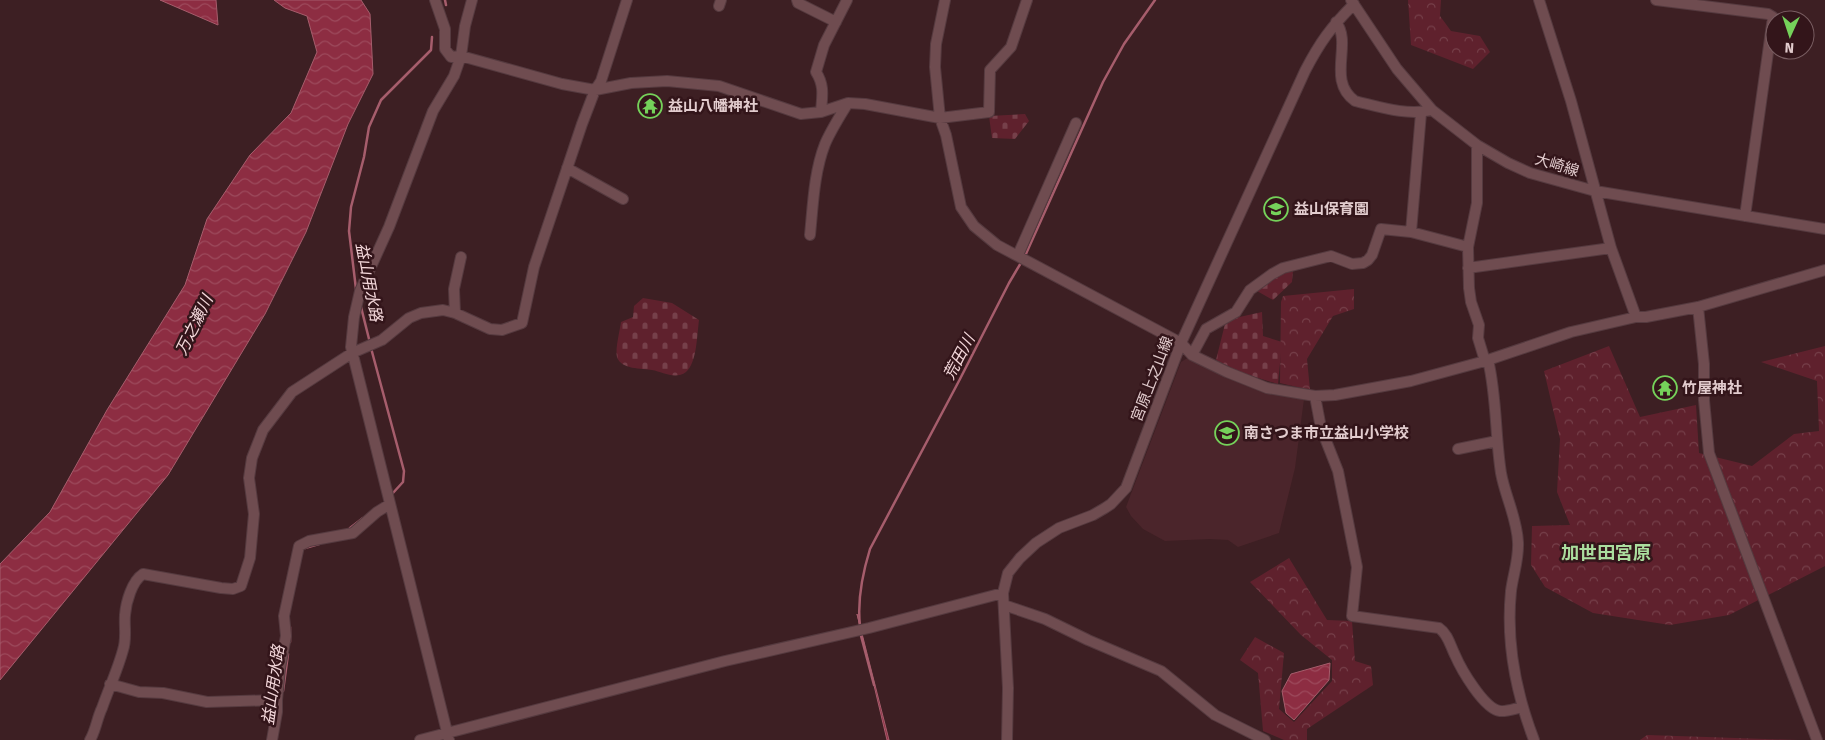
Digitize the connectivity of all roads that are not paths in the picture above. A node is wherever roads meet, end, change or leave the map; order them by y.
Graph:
1 (435, 0) edge
2 (472, 0) edge
3 (627, 0) edge
4 (797, 0) edge
5 (847, 0) edge
6 (945, 0) edge
7 (1027, 0) edge
8 (1539, 0) edge
9 (1656, 0) edge
10 (1352, 2) edge
11 (836, 22) junction
12 (1336, 22) junction
13 (461, 56) junction
14 (594, 90) junction
15 (848, 103) junction
16 (1432, 110) junction
17 (821, 112) junction
18 (1421, 113) junction
19 (940, 118) junction
20 (1076, 123) dead end
21 (1477, 145) junction
22 (567, 168) junction
23 (1596, 191) junction
24 (623, 199) dead end
25 (1745, 216) junction
26 (1825, 229) edge
27 (1411, 232) junction
28 (810, 235) dead end
29 (1468, 247) junction
30 (1611, 248) junction
31 (461, 256) dead end
32 (1023, 258) junction
33 (1468, 268) junction
34 (1825, 270) edge
35 (1698, 307) junction
36 (455, 313) junction
37 (1636, 317) junction
38 (1181, 343) junction
39 (352, 353) junction
40 (1192, 355) junction
41 (1486, 360) junction
42 (1315, 396) junction
43 (1497, 441) junction
44 (1458, 449) dead end
45 (390, 504) junction
46 (1004, 593) junction
47 (1004, 605) junction
48 (110, 684) junction
49 (276, 700) junction
50 (1523, 707) junction
51 (448, 736) edge
52 (90, 740) edge
53 (272, 740) edge
54 (420, 740) edge
55 (1007, 740) edge
56 (1265, 740) edge
57 (1534, 740) edge
58 (1816, 740) edge

1 - 13 street
2 - 13 street
3 - 14 street
4 - 11 street
5 - 11 street
6 - 19 street
7 - 19 street
8 - 23 street
9 - 25 street
10 - 12 street, 宮原上之山線
10 - 16 street, 大崎線
11 - 17 street
12 - 18 street
12 - 38 street, 宮原上之山線
13 - 14 street
13 - 39 street
14 - 17 street
14 - 22 street
15 - 17 street
15 - 19 street
15 - 28 street
16 - 18 street
16 - 21 street, 大崎線
18 - 27 street
19 - 32 street
20 - 32 street
21 - 23 street, 大崎線
21 - 29 street
22 - 24 street
22 - 36 street
23 - 25 street, 大崎線
23 - 30 street
25 - 26 street, 大崎線
27 - 29 street
27 - 40 street
29 - 33 street
30 - 33 street
30 - 37 street
31 - 36 street
32 - 38 street
33 - 41 street
34 - 35 street
35 - 37 street
35 - 58 street
36 - 39 street
37 - 41 street
38 - 40 street
38 - 46 street, 宮原上之山線
39 - 45 street
39 - 48 street
40 - 42 street
41 - 42 street
41 - 43 street
42 - 50 street
43 - 44 street
43 - 50 street
45 - 49 street
45 - 51 street
46 - 47 street, 宮原上之山線
46 - 51 street
47 - 55 street, 宮原上之山線
47 - 56 street
48 - 49 street
48 - 52 street
49 - 53 street
50 - 57 street
51 - 54 street

